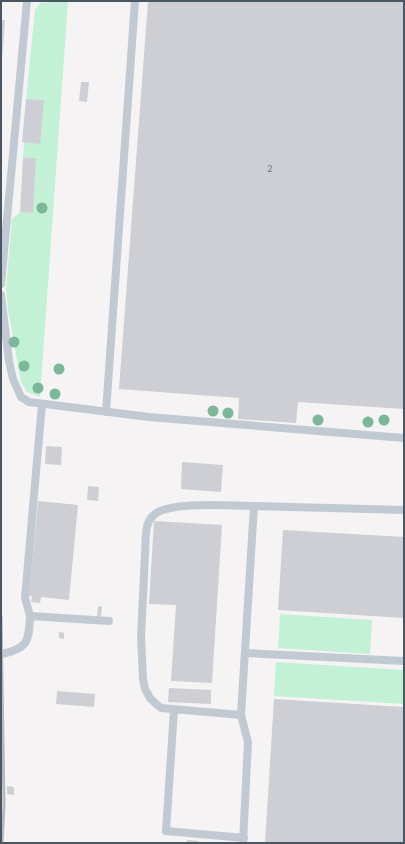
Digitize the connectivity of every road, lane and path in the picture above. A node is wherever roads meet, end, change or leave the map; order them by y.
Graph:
1 (27, 1) edge
2 (135, 1) edge
3 (1, 284) edge
4 (1, 295) edge
5 (42, 404) junction
6 (106, 412) junction
7 (404, 438) edge
8 (254, 506) junction
9 (404, 510) edge
10 (30, 616) junction
11 (109, 621) dead end
12 (245, 653) junction
13 (1, 654) edge
14 (404, 661) edge
15 (174, 710) junction
16 (242, 715) junction
17 (244, 840) edge

1 - 3 lane
2 - 6 lane
4 - 5 lane
5 - 6 lane
5 - 10 lane
6 - 7 lane
8 - 9 lane
8 - 12 lane
8 - 15 lane
10 - 11 lane
10 - 13 lane
12 - 14 lane
12 - 16 lane
15 - 16 lane
15 - 17 lane
16 - 17 lane

